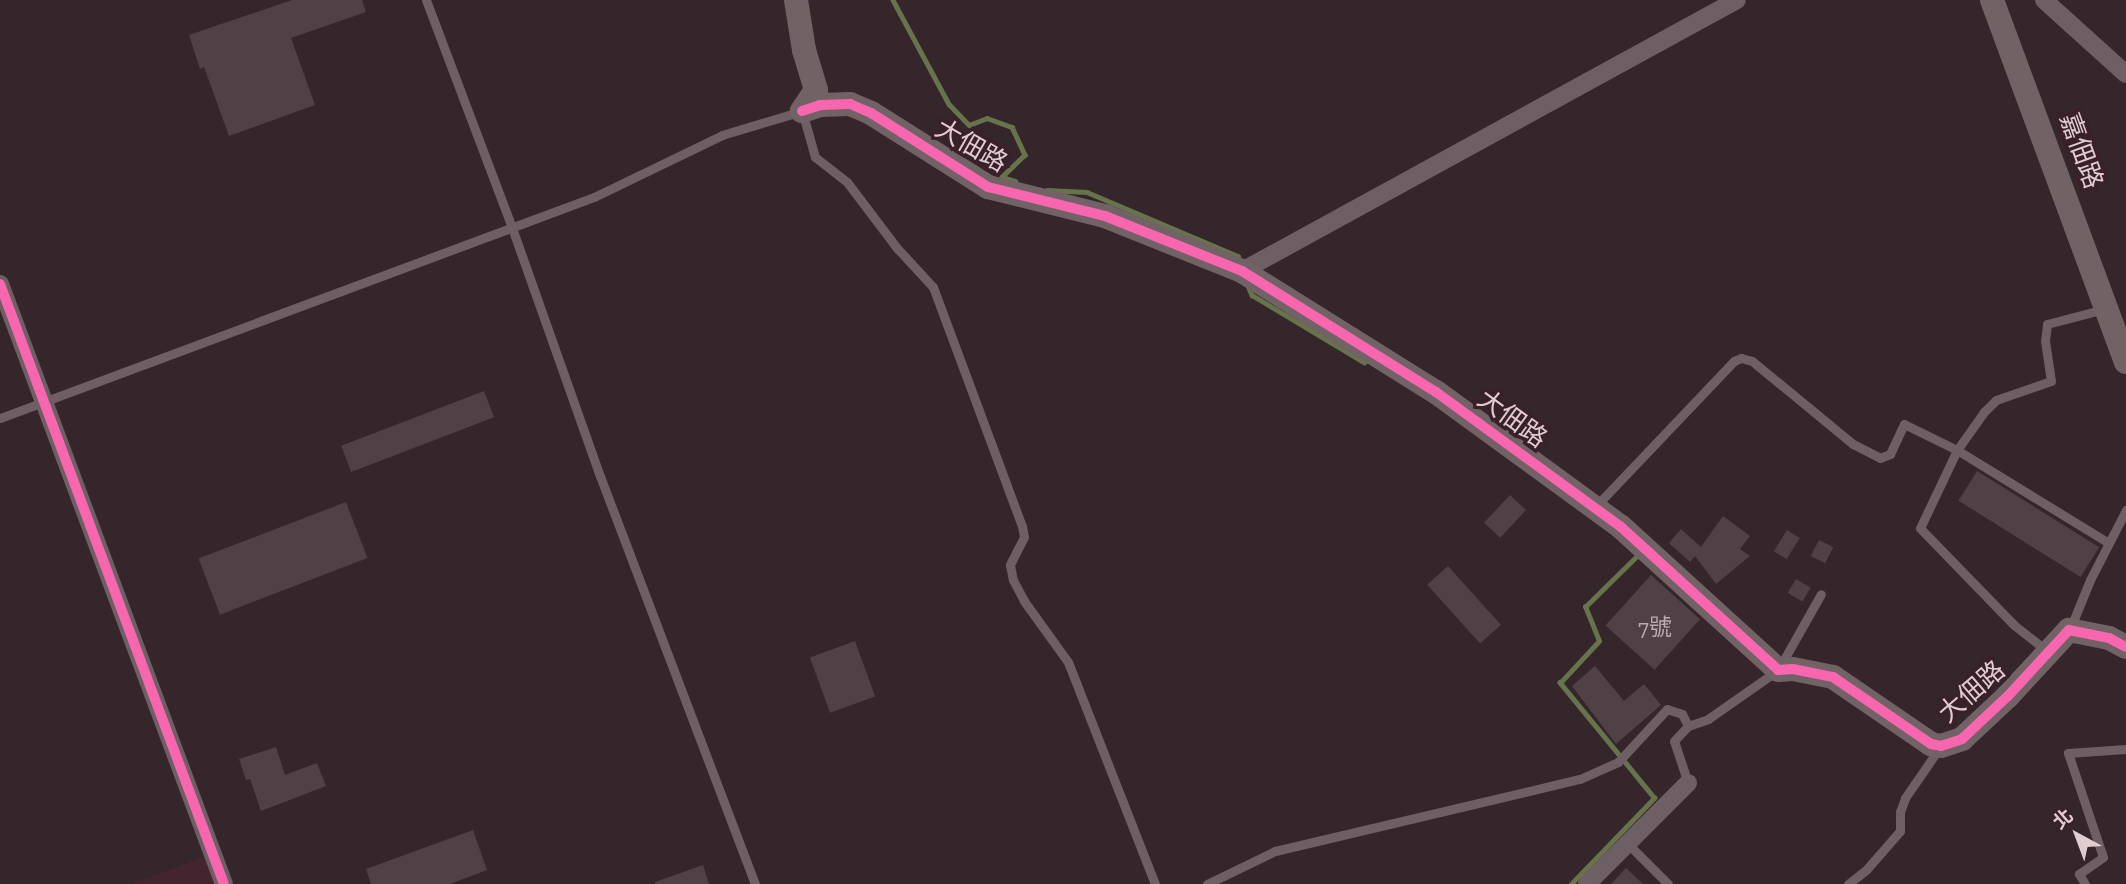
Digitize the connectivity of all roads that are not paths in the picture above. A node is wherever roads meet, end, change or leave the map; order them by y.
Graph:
1 (426, 0) edge
2 (1737, 0) edge
3 (1992, 0) edge
4 (2044, 0) edge
5 (801, 1) edge
6 (2126, 74) edge
7 (802, 111) junction
8 (512, 225) junction
9 (1242, 271) junction
10 (0, 284) edge
11 (2106, 309) junction
12 (2126, 362) edge
13 (44, 401) junction
14 (0, 418) edge
15 (1957, 450) junction
16 (1594, 508) junction
17 (2126, 510) edge
18 (2109, 544) junction
19 (1821, 594) dead end
20 (2069, 630) junction
21 (2126, 647) edge
22 (2047, 650) junction
23 (1778, 670) junction
24 (1688, 726) junction
25 (1941, 746) junction
26 (2126, 749) edge
27 (1688, 783) joint
28 (1628, 843) junction
29 (224, 884) edge
30 (755, 884) edge
31 (1156, 884) edge
32 (1208, 884) edge
33 (1587, 884) edge
34 (1668, 884) edge
35 (1848, 884) edge
36 (2085, 884) edge

1 - 8 lane
2 - 9 street
3 - 11 street, 嘉佃路
4 - 6 street
5 - 7 street
7 - 8 lane
7 - 9 street, 大佃路
7 - 31 lane
8 - 13 lane
8 - 30 lane
9 - 16 street, 大佃路
10 - 13 street
11 - 12 street, 嘉佃路
11 - 15 lane
13 - 14 lane
13 - 29 street
15 - 16 lane
15 - 18 lane
15 - 22 lane
16 - 23 street, 大佃路
17 - 18 lane
18 - 20 lane
19 - 23 lane
20 - 21 street
20 - 22 street, 大佃路
22 - 25 street, 大佃路
23 - 24 lane
23 - 25 street, 大佃路
24 - 27 lane
24 - 32 lane
25 - 35 lane
26 - 36 lane
27 - 28 street
28 - 33 street
28 - 34 lane

